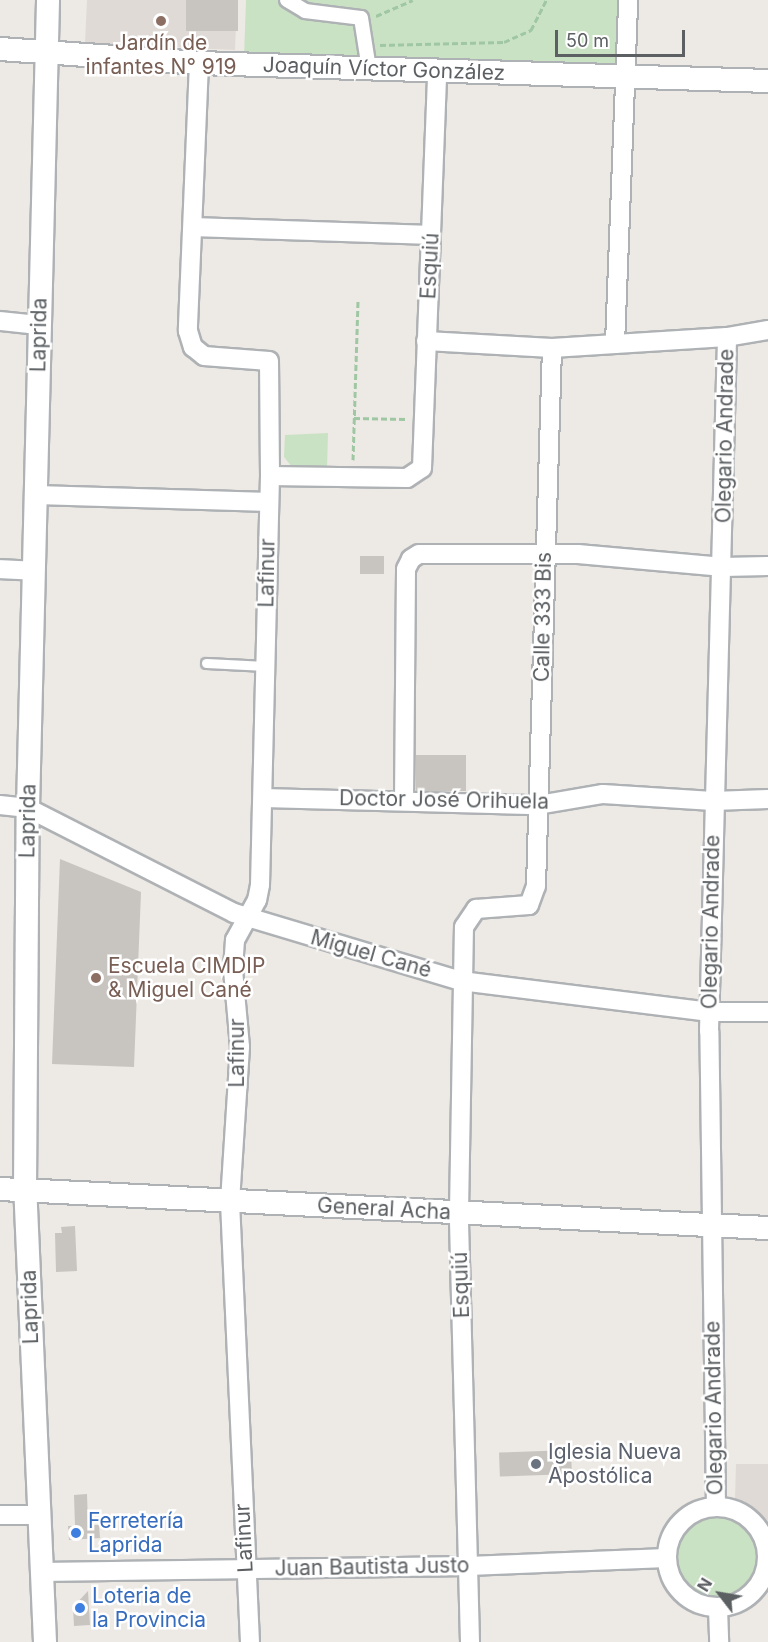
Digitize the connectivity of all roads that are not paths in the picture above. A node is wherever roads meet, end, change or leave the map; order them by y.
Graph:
1 (48, 0) edge
2 (287, 0) edge
3 (628, 0) edge
4 (0, 49) edge
5 (45, 54) junction
6 (200, 63) junction
7 (369, 69) junction
8 (437, 71) junction
9 (626, 75) junction
10 (768, 81) edge
11 (194, 227) junction
12 (431, 235) junction
13 (0, 321) edge
14 (39, 326) junction
15 (768, 330) edge
16 (727, 337) junction
17 (426, 341) junction
18 (615, 344) junction
19 (552, 348) junction
20 (270, 476) junction
21 (37, 495) junction
22 (269, 502) junction
23 (544, 554) junction
24 (768, 566) edge
25 (723, 567) junction
26 (0, 569) edge
27 (34, 571) junction
28 (206, 663) dead end
29 (266, 666) junction
30 (262, 798) junction
31 (768, 799) edge
32 (404, 801) junction
33 (713, 801) junction
34 (0, 805) edge
35 (538, 805) junction
36 (28, 808) junction
37 (247, 918) junction
38 (464, 927) joint
39 (461, 981) junction
40 (710, 1012) junction
41 (768, 1012) edge
42 (0, 1189) edge
43 (25, 1190) junction
44 (230, 1202) junction
45 (459, 1212) junction
46 (710, 1225) junction
47 (768, 1228) edge
48 (716, 1506) junction
49 (0, 1515) edge
50 (38, 1515) junction
51 (768, 1555) edge
52 (667, 1558) junction
53 (468, 1566) junction
54 (245, 1568) junction
55 (41, 1572) junction
56 (718, 1608) junction
57 (45, 1642) edge
58 (250, 1642) edge
59 (470, 1642) edge
60 (719, 1642) edge

1 - 5 street, Laprida
2 - 7 street
3 - 9 street
4 - 5 street, Joaquín Víctor González
5 - 6 street, Joaquín Víctor González
5 - 14 street, Laprida
6 - 7 street, Joaquín Víctor González
6 - 11 street
7 - 8 street, Joaquín Víctor González
8 - 9 street, Joaquín Víctor González
8 - 12 street, Esquiú
9 - 10 street, Joaquín Víctor González
9 - 18 street
11 - 12 street
11 - 20 street, Lafinur
12 - 17 street, Esquiú
13 - 14 street
14 - 21 street, Laprida
15 - 16 street
16 - 18 street
16 - 25 street, Olegario Andrade
17 - 19 street
17 - 20 street, Esquiú
18 - 19 street
19 - 23 street, Calle 333 Bis
20 - 22 street, Lafinur
21 - 22 street
21 - 27 street, Laprida
22 - 29 street, Lafinur
23 - 25 street
23 - 32 street
23 - 35 street, Calle 333 Bis
24 - 25 street
25 - 33 street, Olegario Andrade
26 - 27 street
27 - 36 street, Laprida
28 - 29 lane
29 - 30 street, Lafinur
30 - 32 street, Doctor José Orihuela
30 - 37 street, Lafinur
31 - 33 street, Doctor José Orihuela
32 - 35 street, Doctor José Orihuela
33 - 35 street, Doctor José Orihuela
33 - 40 street, Olegario Andrade
34 - 36 street, Miguel Cané
35 - 38 street, Calle 333 Bis
36 - 37 street, Miguel Cané
36 - 43 street, Laprida
37 - 39 street, Miguel Cané
37 - 44 street, Lafinur
38 - 39 street, Esquiú
39 - 40 street, Miguel Cané
39 - 45 street, Esquiú
40 - 41 street, Miguel Cané
40 - 46 street, Olegario Andrade
42 - 43 street, General Acha
43 - 44 street, General Acha
43 - 50 street, Laprida
44 - 45 street, General Acha
44 - 54 street, Lafinur
45 - 46 street, General Acha
45 - 53 street, Esquiú
46 - 47 street, General Acha
46 - 48 street, Olegario Andrade
48 - 51 street
48 - 52 street
49 - 50 street
50 - 55 street, Laprida
51 - 56 street
52 - 53 street, Juan Bautista Justo
52 - 56 street
53 - 54 street, Juan Bautista Justo
53 - 59 street, Esquiú
54 - 55 street, Juan Bautista Justo
54 - 58 street, Lafinur
55 - 57 street, Laprida
56 - 60 street

